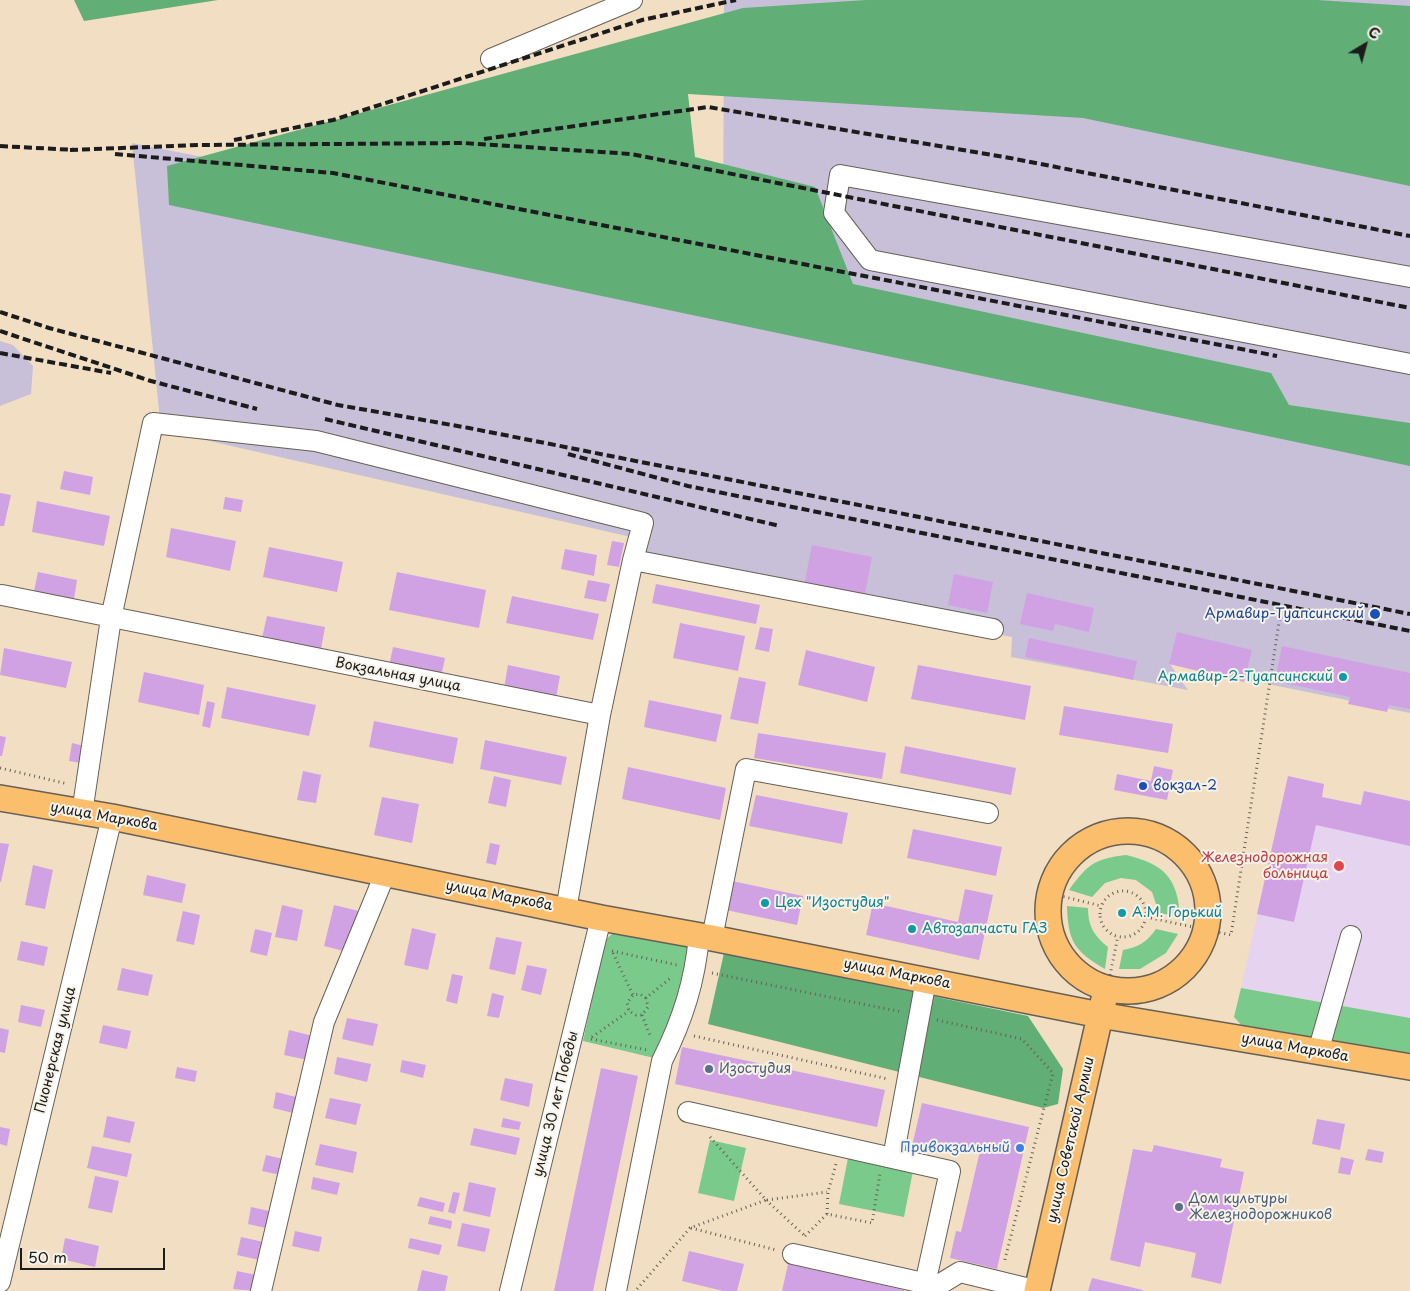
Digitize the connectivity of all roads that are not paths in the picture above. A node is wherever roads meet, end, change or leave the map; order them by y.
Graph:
1 (632, 0) edge
2 (491, 59) dead end
3 (1410, 277) edge
4 (1410, 364) edge
5 (633, 560) junction
6 (2, 595) dead end
7 (111, 618) junction
8 (993, 629) dead end
9 (600, 715) junction
10 (0, 798) edge
11 (82, 813) junction
12 (988, 813) dead end
13 (112, 817) junction
14 (384, 874) junction
15 (566, 910) junction
16 (601, 918) junction
17 (1351, 936) dead end
18 (706, 937) junction
19 (926, 980) junction
20 (1107, 989) junction
21 (1100, 1015) junction
22 (1318, 1052) junction
23 (1410, 1067) edge
24 (688, 1112) road end
25 (888, 1157) junction
26 (793, 1254) road end
27 (0, 1282) edge
28 (924, 1284) junction
29 (261, 1291) edge
30 (510, 1291) edge
31 (616, 1291) edge
32 (1038, 1291) edge

1 - 2 street
3 - 4 street
5 - 7 street
5 - 8 street
5 - 9 street
6 - 7 street, Вокзальная улица
7 - 9 street, Вокзальная улица
7 - 11 street
9 - 15 street
10 - 11 main road, улица Маркова
11 - 13 main road, улица Маркова
12 - 18 street
13 - 14 main road, улица Маркова
13 - 27 street, Пионерская улица
14 - 15 main road, улица Маркова
14 - 29 street
15 - 16 main road, улица Маркова
16 - 18 main road, улица Маркова
16 - 30 street, улица 30 лет Победы
17 - 22 street
18 - 19 main road, улица Маркова
18 - 31 street
19 - 21 main road, улица Маркова
19 - 25 street
20 - 20 main road
20 - 21 main road, улица Советской Армии
21 - 22 main road, улица Маркова
21 - 32 main road, улица Советской Армии
22 - 23 main road, улица Маркова
24 - 25 street
25 - 28 street
26 - 28 street
28 - 32 street

